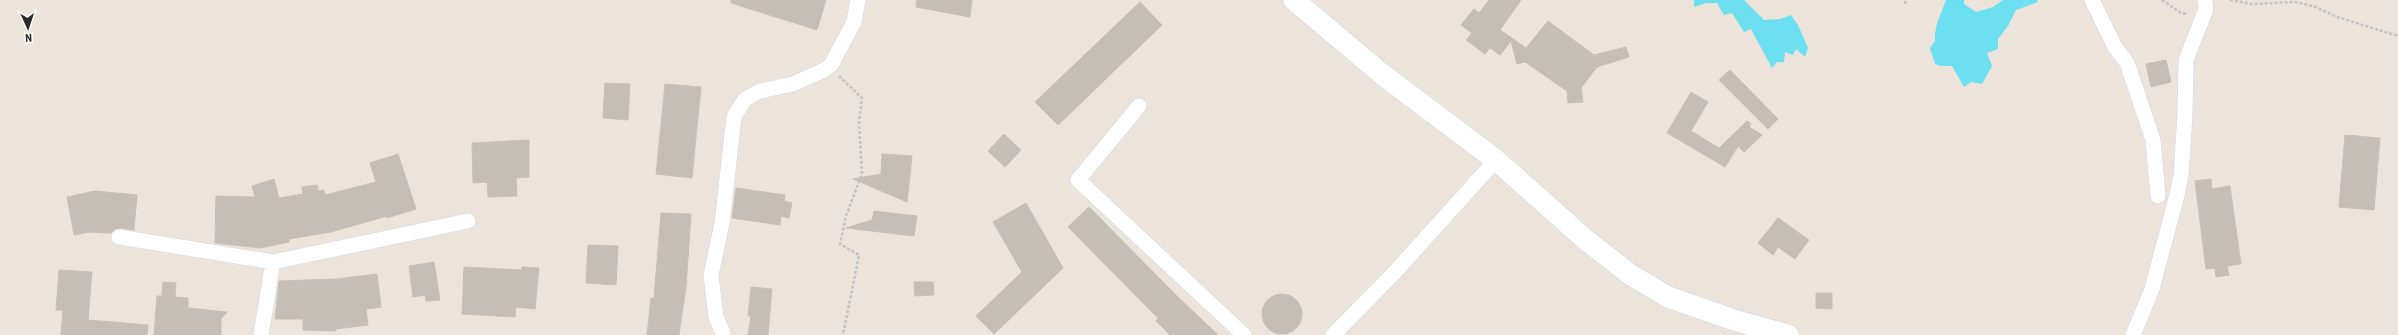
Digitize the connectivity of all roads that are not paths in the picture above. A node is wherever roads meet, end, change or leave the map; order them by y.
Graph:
1 (858, 0) edge
2 (1294, 0) edge
3 (2092, 0) edge
4 (2205, 0) edge
5 (1139, 106) dead end
6 (1496, 160) junction
7 (2158, 196) dead end
8 (468, 221) dead end
9 (119, 236) dead end
10 (273, 262) junction
11 (724, 333) dead end
12 (261, 335) edge
13 (1244, 335) edge
14 (1333, 335) edge
15 (1788, 335) edge
16 (2133, 335) edge

1 - 11 street
2 - 6 street
3 - 7 street
4 - 16 street
5 - 13 street
6 - 14 street
6 - 15 street
8 - 10 street
9 - 10 street
10 - 12 street

